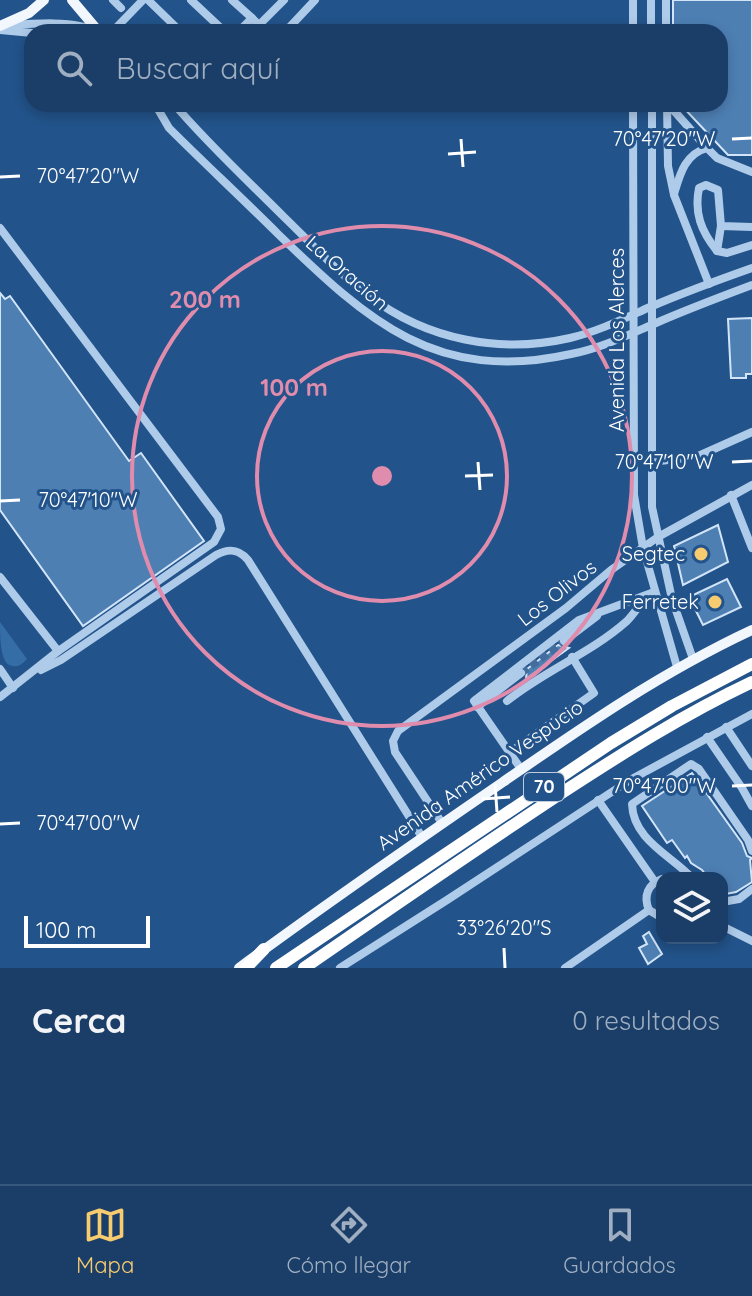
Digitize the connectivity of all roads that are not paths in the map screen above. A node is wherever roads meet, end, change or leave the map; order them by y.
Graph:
1 (44, 0) edge
2 (72, 0) edge
3 (113, 0) edge
4 (146, 0) edge
5 (191, 0) edge
6 (232, 0) edge
7 (284, 0) edge
8 (315, 0) edge
9 (633, 0) edge
10 (651, 0) edge
11 (666, 0) edge
12 (121, 8) dead end
13 (252, 18) junction
14 (91, 24) edge
15 (120, 24) edge
16 (172, 24) edge
17 (216, 24) edge
18 (246, 24) edge
19 (258, 24) edge
20 (260, 24) edge
21 (292, 24) edge
22 (633, 24) edge
23 (651, 24) edge
24 (666, 24) edge
25 (24, 27) edge
26 (0, 28) edge
27 (24, 32) edge
28 (158, 112) edge
29 (181, 112) edge
30 (633, 112) edge
31 (652, 112) edge
32 (667, 112) edge
33 (674, 112) edge
34 (707, 148) junction
35 (752, 172) edge
36 (674, 195) junction
37 (721, 226) junction
38 (752, 227) edge
39 (0, 228) edge
40 (752, 245) edge
41 (717, 251) junction
42 (752, 268) edge
43 (709, 284) junction
44 (752, 285) edge
45 (356, 286) junction
46 (345, 298) junction
47 (650, 307) junction
48 (634, 314) junction
49 (650, 325) junction
50 (633, 334) junction
51 (752, 432) edge
52 (650, 462) junction
53 (752, 485) edge
54 (731, 495) junction
55 (658, 537) junction
56 (643, 548) junction
57 (752, 548) edge
58 (0, 577) edge
59 (650, 594) junction
60 (607, 609) junction
61 (752, 630) edge
62 (564, 641) tunnel mouth
63 (58, 651) junction
64 (572, 657) junction
65 (693, 659) junction
66 (752, 664) edge
67 (677, 667) junction
68 (0, 669) edge
69 (521, 673) tunnel mouth
70 (30, 676) junction
71 (752, 684) edge
72 (13, 688) junction
73 (0, 697) edge
74 (507, 701) dead end
75 (477, 707) junction
76 (752, 714) edge
77 (726, 727) junction
78 (707, 737) junction
79 (509, 753) junction
80 (752, 766) edge
81 (521, 769) junction
82 (598, 800) junction
83 (752, 806) edge
84 (442, 823) junction
85 (422, 837) junction
86 (752, 851) edge
87 (684, 872) edge
88 (656, 876) edge
89 (656, 883) edge
90 (752, 889) edge
91 (728, 901) edge
92 (649, 910) junction
93 (656, 914) edge
94 (728, 929) edge
95 (752, 941) edge
96 (264, 949) junction
97 (239, 968) edge
98 (246, 968) edge
99 (276, 968) edge
100 (304, 968) edge
101 (340, 968) edge
102 (565, 968) edge

1 - 26 main road
2 - 14 main road
3 - 12 street
4 - 15 street
4 - 16 street
5 - 17 street
6 - 13 street
7 - 20 street
8 - 21 street
9 - 22 street
10 - 23 street
11 - 24 street
13 - 18 street
13 - 19 street
25 - 26 street
26 - 27 street
28 - 46 street, La Oración
29 - 45 street, La Oración
30 - 48 street, Avenida Los Alerces
31 - 47 street, Avenida Los Alerces
32 - 36 street
33 - 34 street
34 - 35 street
34 - 36 street
36 - 43 street
37 - 38 street
37 - 41 street
37 - 41 street
39 - 63 street
40 - 41 street
42 - 43 street, La Oración
43 - 47 street, La Oración
44 - 49 street, La Oración
45 - 46 street
45 - 48 street, La Oración
46 - 50 street, La Oración
47 - 48 street, La Oración
47 - 49 street, Avenida Los Alerces
48 - 50 street, Avenida Los Alerces
49 - 50 street, La Oración
49 - 52 street, Avenida Los Alerces
50 - 56 street, Avenida Los Alerces
51 - 52 street
52 - 55 street, Avenida Los Alerces
53 - 54 street, Los Olivos
54 - 55 street, Los Olivos
54 - 57 street
55 - 56 street, Los Olivos
55 - 65 street, Avenida Los Alerces
56 - 59 street, Avenida Los Alerces
56 - 84 street, Los Olivos
58 - 63 street
59 - 60 street
59 - 64 street
59 - 67 street, Avenida Los Alerces
60 - 62 street
60 - 75 street
61 - 65 main road, Avenida Américo Vespucio
63 - 70 street
64 - 74 street
64 - 79 street
65 - 67 main road, Avenida Américo Vespucio
66 - 99 highway, 70
67 - 81 main road, Avenida Américo Vespucio
68 - 72 street
69 - 75 street
70 - 72 street
70 - 85 street
71 - 100 highway, 70
72 - 73 street
75 - 79 street
76 - 77 street
77 - 78 street
77 - 80 street
78 - 82 street
78 - 83 street
79 - 81 street
81 - 84 main road, Avenida Américo Vespucio
82 - 88 street
82 - 101 street
84 - 85 main road, Avenida Américo Vespucio
85 - 96 main road, Avenida Américo Vespucio
86 - 87 street
89 - 92 street
90 - 91 street
92 - 93 street
92 - 102 street
94 - 95 street
96 - 97 main road, Avenida Américo Vespucio
96 - 98 highway

